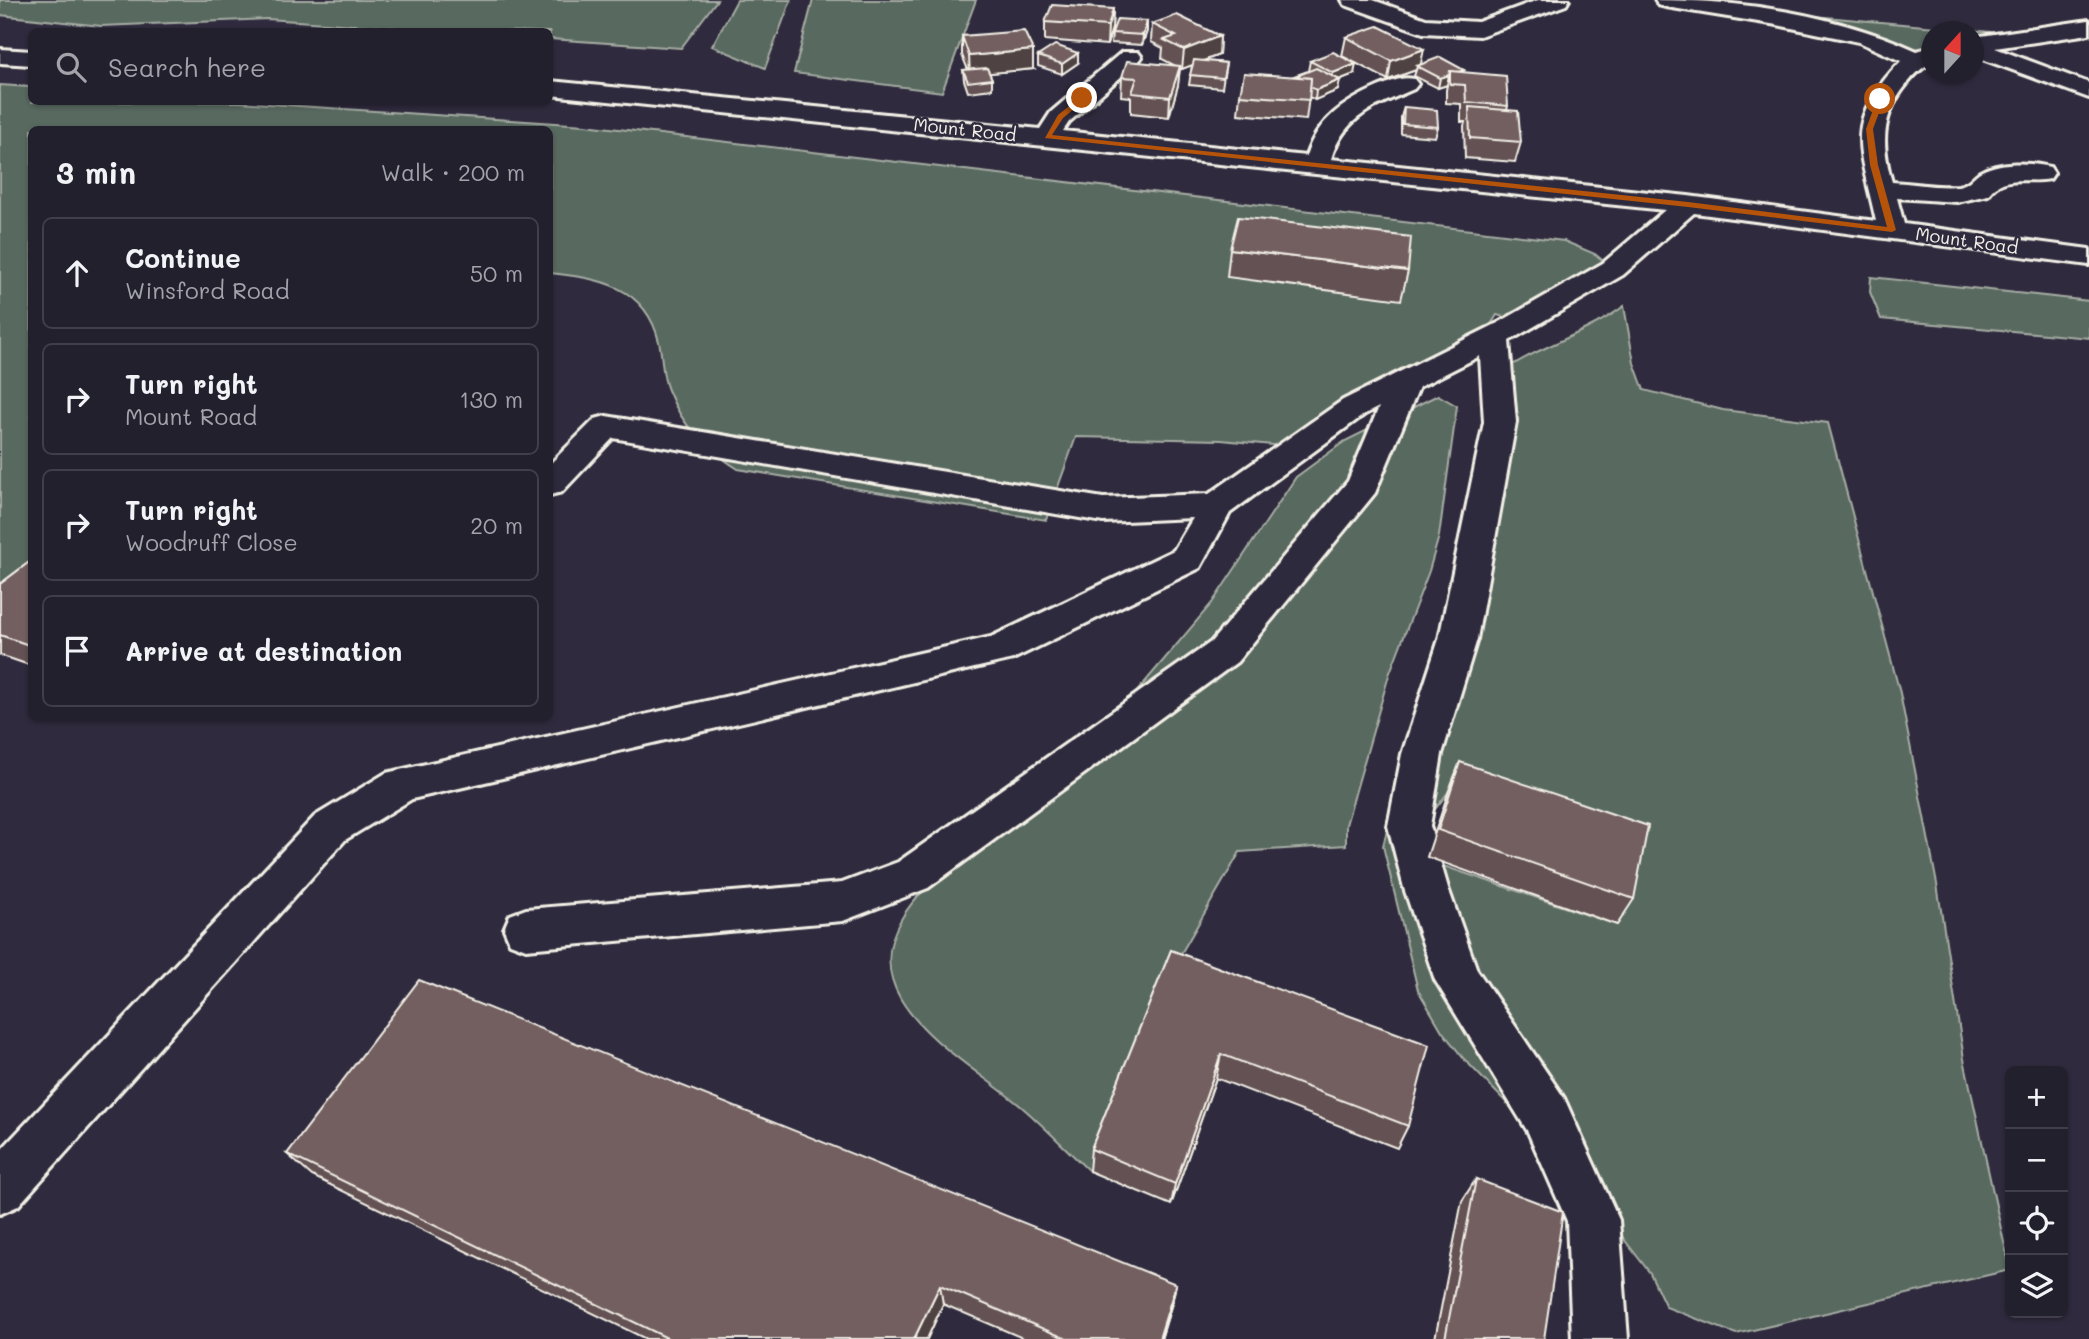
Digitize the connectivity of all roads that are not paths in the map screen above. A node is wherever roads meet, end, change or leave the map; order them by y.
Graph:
1 (1353, 0) edge
2 (1558, 0) edge
3 (1666, 0) edge
4 (2089, 27) edge
5 (1984, 44) edge
6 (1984, 50) edge
7 (1921, 55) edge
8 (0, 56) edge
9 (1130, 57) dead end
10 (28, 58) edge
11 (1921, 58) edge
12 (1406, 83) edge
13 (553, 88) edge
14 (2089, 91) edge
15 (1047, 137) junction
16 (1317, 166) junction
17 (2041, 173) dead end
18 (1881, 189) junction
19 (1688, 204) junction
20 (1892, 230) junction
21 (2089, 257) edge
22 (1494, 336) junction
23 (1405, 382) junction
24 (553, 481) edge
25 (1217, 505) junction
26 (526, 929) dead end
27 (0, 1188) edge
28 (1600, 1339) edge

1 - 2 street
3 - 7 street
4 - 5 street
6 - 14 street
8 - 10 street
9 - 15 street
11 - 18 street
12 - 16 street
13 - 15 street, Mount Road
15 - 16 street, Mount Road
16 - 19 street, Mount Road
17 - 18 street
18 - 20 street
19 - 20 street, Mount Road
19 - 22 street
20 - 21 street, Mount Road
22 - 23 street
22 - 28 street
23 - 25 street
23 - 26 street
24 - 25 street
25 - 27 street

